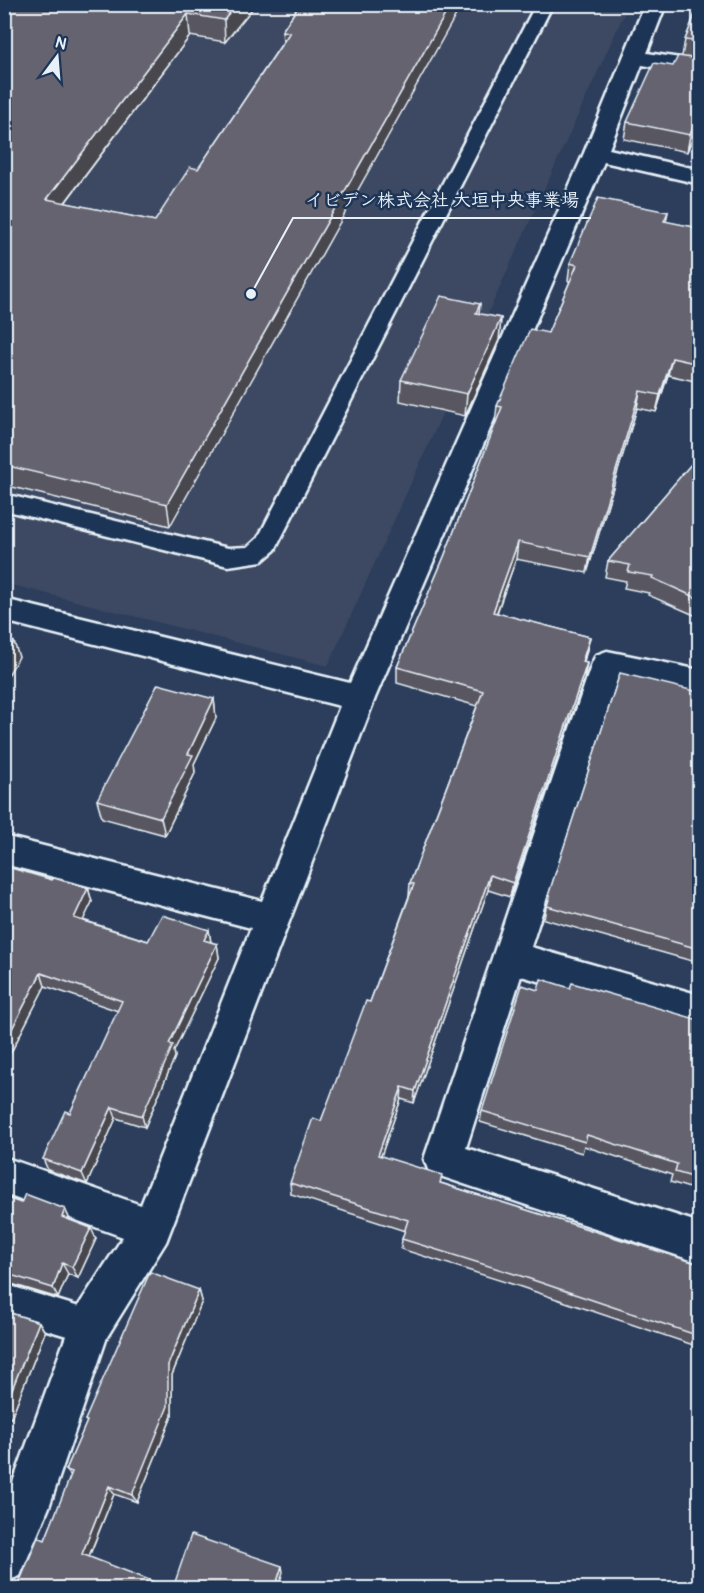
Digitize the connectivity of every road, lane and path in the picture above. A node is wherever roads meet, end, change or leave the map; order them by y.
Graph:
1 (545, 4) edge
2 (657, 4) edge
3 (634, 57) junction
4 (699, 68) edge
5 (596, 153) junction
6 (699, 177) edge
7 (4, 502) edge
8 (4, 610) edge
9 (699, 682) edge
10 (359, 698) junction
11 (4, 850) edge
12 (273, 919) junction
13 (509, 957) junction
14 (699, 1011) edge
15 (4, 1175) edge
16 (152, 1228) junction
17 (699, 1243) edge
18 (4, 1300) edge
19 (90, 1326) junction
20 (16, 1504) edge
21 (4, 1560) edge

1 - 7 lane
2 - 3 street
3 - 4 street
3 - 5 street
5 - 6 street
5 - 10 street
8 - 10 street
9 - 13 street
10 - 12 street
11 - 12 street
12 - 16 street
13 - 14 street
13 - 17 street
15 - 16 street
16 - 19 street
18 - 19 lane
19 - 20 street
20 - 21 street

